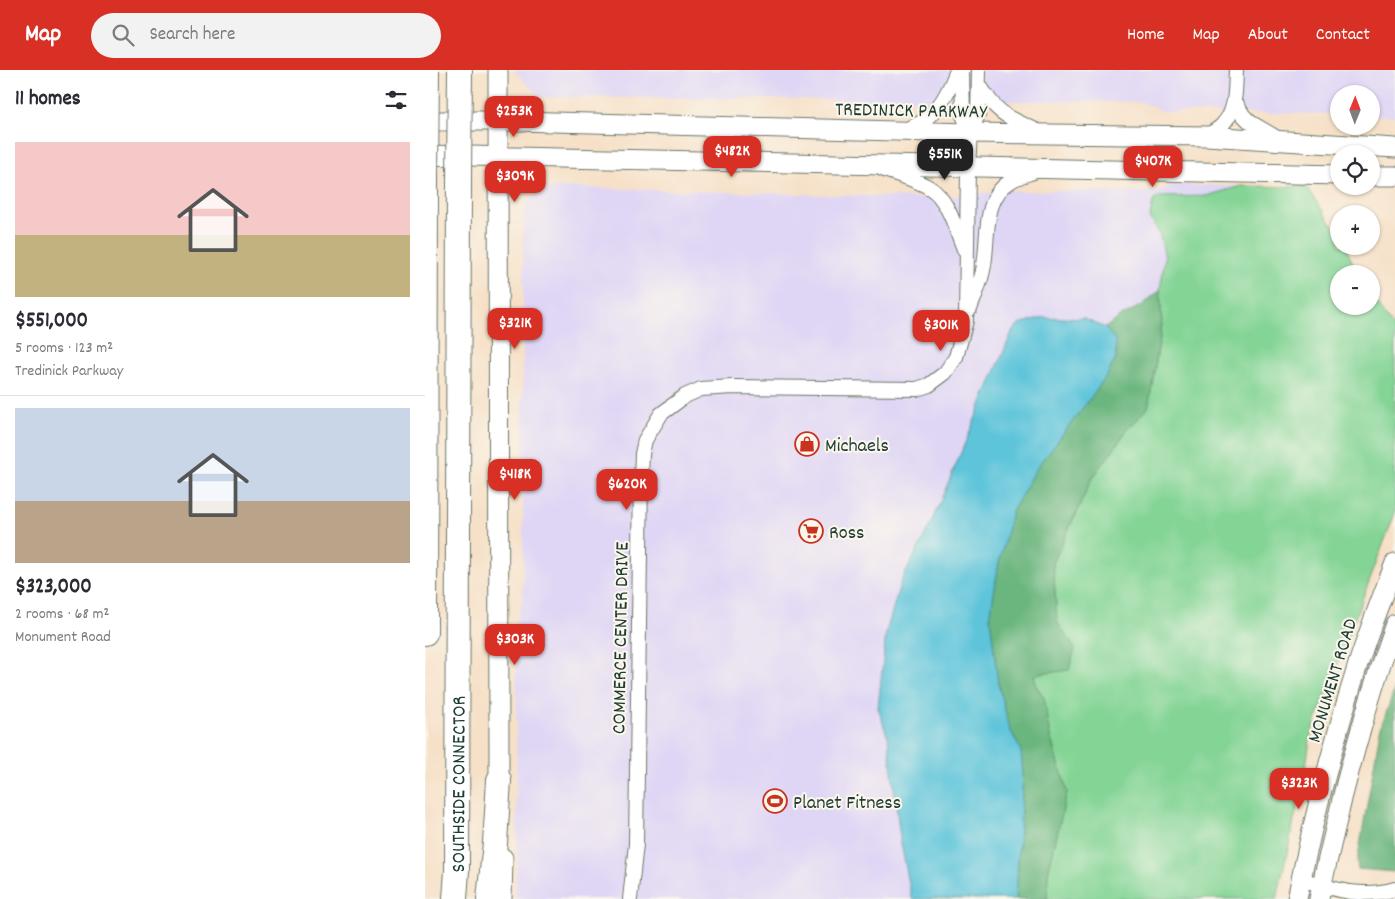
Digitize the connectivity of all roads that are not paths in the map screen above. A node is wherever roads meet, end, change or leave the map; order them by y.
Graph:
1 (427, 70) edge
2 (460, 70) edge
3 (498, 70) edge
4 (957, 70) edge
5 (962, 70) edge
6 (979, 70) edge
7 (1235, 70) edge
8 (979, 84) junction
9 (1235, 101) junction
10 (497, 121) junction
11 (425, 122) edge
12 (903, 131) junction
13 (970, 133) junction
14 (1044, 134) junction
15 (1207, 136) junction
16 (1281, 140) junction
17 (1395, 148) edge
18 (425, 155) edge
19 (498, 156) junction
20 (870, 164) junction
21 (968, 167) junction
22 (1042, 168) junction
23 (1330, 175) edge
24 (1380, 176) edge
25 (1395, 176) edge
26 (426, 178) edge
27 (967, 254) junction
28 (966, 322) junction
29 (1395, 563) edge
30 (1395, 624) edge
31 (425, 633) edge
32 (499, 780) junction
33 (1301, 879) junction
34 (1395, 889) edge
35 (1321, 892) edge
36 (455, 899) edge
37 (489, 899) edge
38 (502, 899) edge
39 (630, 899) edge
40 (1297, 899) edge

1 - 26 highway, bridge
2 - 36 highway, SOUTHSIDE CONNECTOR, bridge
3 - 10 street
4 - 12 street
5 - 13 street, COMMERCE CENTER DRIVE
6 - 8 street, COMMERCE CENTER DRIVE
7 - 9 street
8 - 13 street, COMMERCE CENTER DRIVE
8 - 14 street
9 - 15 street
9 - 16 street
10 - 11 street, TREDINICK PARKWAY
10 - 12 street, TREDINICK PARKWAY
10 - 19 street
12 - 13 street, TREDINICK PARKWAY
13 - 14 street, TREDINICK PARKWAY
13 - 21 street, COMMERCE CENTER DRIVE
14 - 15 street, TREDINICK PARKWAY
15 - 16 street, TREDINICK PARKWAY
16 - 17 street, TREDINICK PARKWAY
18 - 19 street
19 - 20 street
19 - 32 street
20 - 21 street
20 - 27 street
21 - 22 street
21 - 27 street, COMMERCE CENTER DRIVE
22 - 23 street
22 - 28 street
24 - 25 street
26 - 31 highway
27 - 28 street, COMMERCE CENTER DRIVE
28 - 39 street, COMMERCE CENTER DRIVE
29 - 33 street, MONUMENT ROAD
30 - 35 street
32 - 37 highway
32 - 38 street
33 - 35 street
33 - 40 street, MONUMENT ROAD
34 - 35 street

